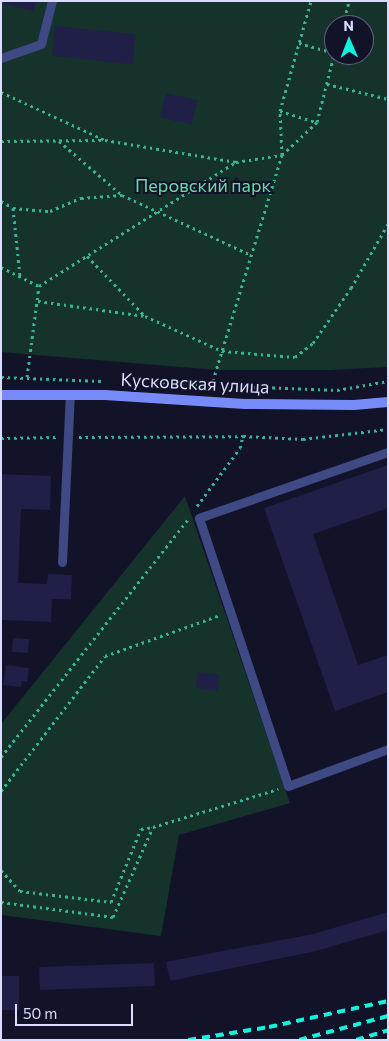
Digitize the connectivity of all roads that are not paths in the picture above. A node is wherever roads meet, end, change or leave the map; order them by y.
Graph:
1 (52, 1) edge
2 (1, 58) edge
3 (70, 394) junction
4 (1, 395) edge
5 (388, 402) edge
6 (388, 452) edge
7 (62, 562) dead end
8 (388, 749) edge

1 - 2 lane
3 - 4 street, Кусковская улица
3 - 5 street, Кусковская улица
3 - 7 lane
6 - 8 lane

